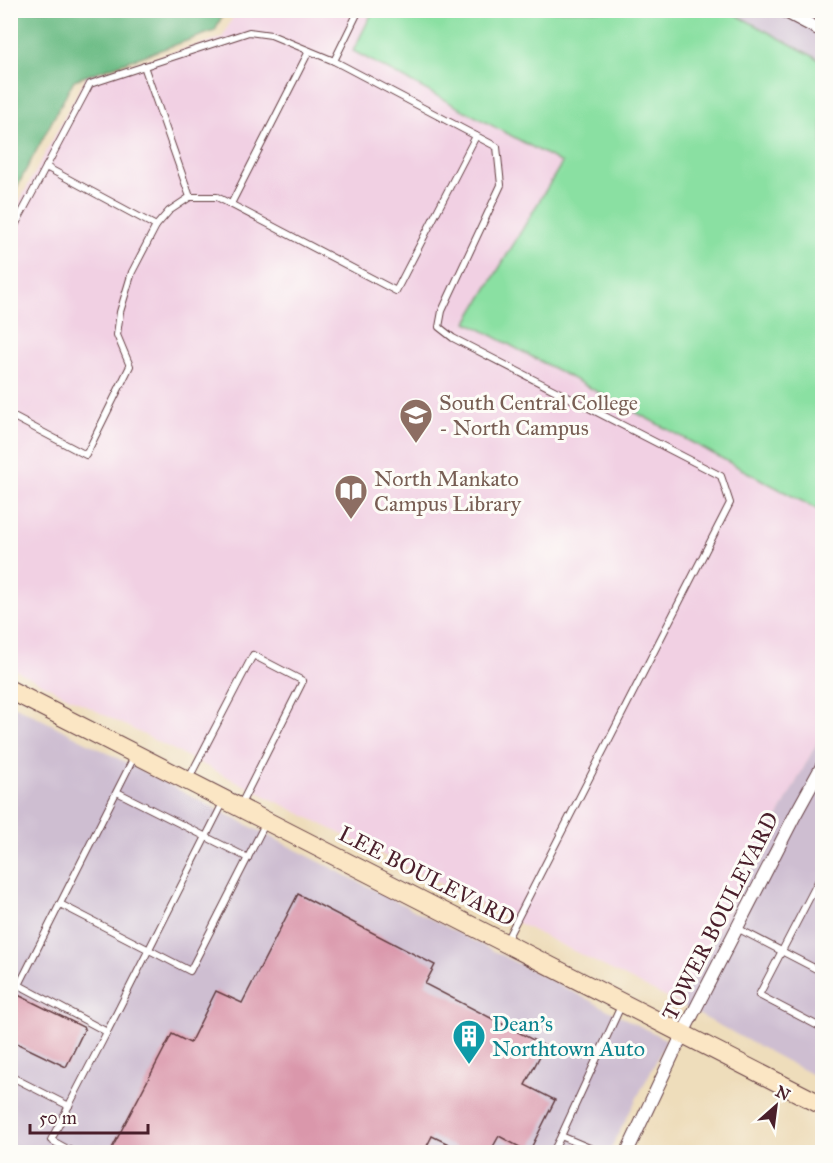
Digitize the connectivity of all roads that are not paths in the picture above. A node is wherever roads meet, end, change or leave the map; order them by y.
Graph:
1 (359, 10) edge
2 (782, 10) edge
3 (822, 32) edge
4 (309, 51) junction
5 (334, 61) junction
6 (144, 66) junction
7 (476, 136) junction
8 (46, 167) junction
9 (190, 197) junction
10 (231, 204) junction
11 (156, 226) junction
12 (10, 235) edge
13 (10, 414) edge
14 (10, 690) edge
15 (136, 754) junction
16 (822, 766) edge
17 (188, 781) junction
18 (117, 792) junction
19 (232, 803) junction
20 (267, 821) junction
21 (206, 837) junction
22 (248, 858) junction
23 (822, 874) edge
24 (60, 904) junction
25 (737, 928) junction
26 (506, 943) junction
27 (149, 950) junction
28 (782, 951) junction
29 (822, 972) edge
30 (622, 1003) junction
31 (822, 1028) edge
32 (107, 1032) junction
33 (682, 1033) junction
34 (10, 1076) edge
35 (822, 1105) edge
36 (69, 1106) junction
37 (561, 1136) junction
38 (73, 1152) edge
39 (553, 1152) edge
40 (599, 1152) edge
41 (627, 1152) edge

1 - 5 lane
2 - 3 street
4 - 5 lane
4 - 6 lane
4 - 10 lane
5 - 7 lane
6 - 8 lane
6 - 9 lane
7 - 10 lane
7 - 26 lane
8 - 11 lane
8 - 12 lane
9 - 10 lane
9 - 11 lane
11 - 13 lane
14 - 15 street, LEE BOULEVARD
15 - 17 street, LEE BOULEVARD
15 - 18 lane
16 - 25 street, TOWER BOULEVARD
17 - 19 street, LEE BOULEVARD
17 - 19 lane
18 - 21 lane
18 - 24 lane
19 - 20 street, LEE BOULEVARD
19 - 21 lane
20 - 22 lane
20 - 26 street, LEE BOULEVARD
21 - 22 lane
21 - 27 lane
22 - 27 lane
23 - 28 lane
24 - 27 lane
24 - 32 lane
25 - 28 lane
25 - 33 street, TOWER BOULEVARD
26 - 30 street, LEE BOULEVARD
27 - 32 lane
28 - 29 lane
28 - 31 lane
30 - 33 street, LEE BOULEVARD
30 - 37 lane
32 - 36 lane
33 - 35 street, LEE BOULEVARD
33 - 41 street, TOWER BOULEVARD
34 - 36 lane
36 - 38 lane
37 - 39 lane
37 - 40 lane

